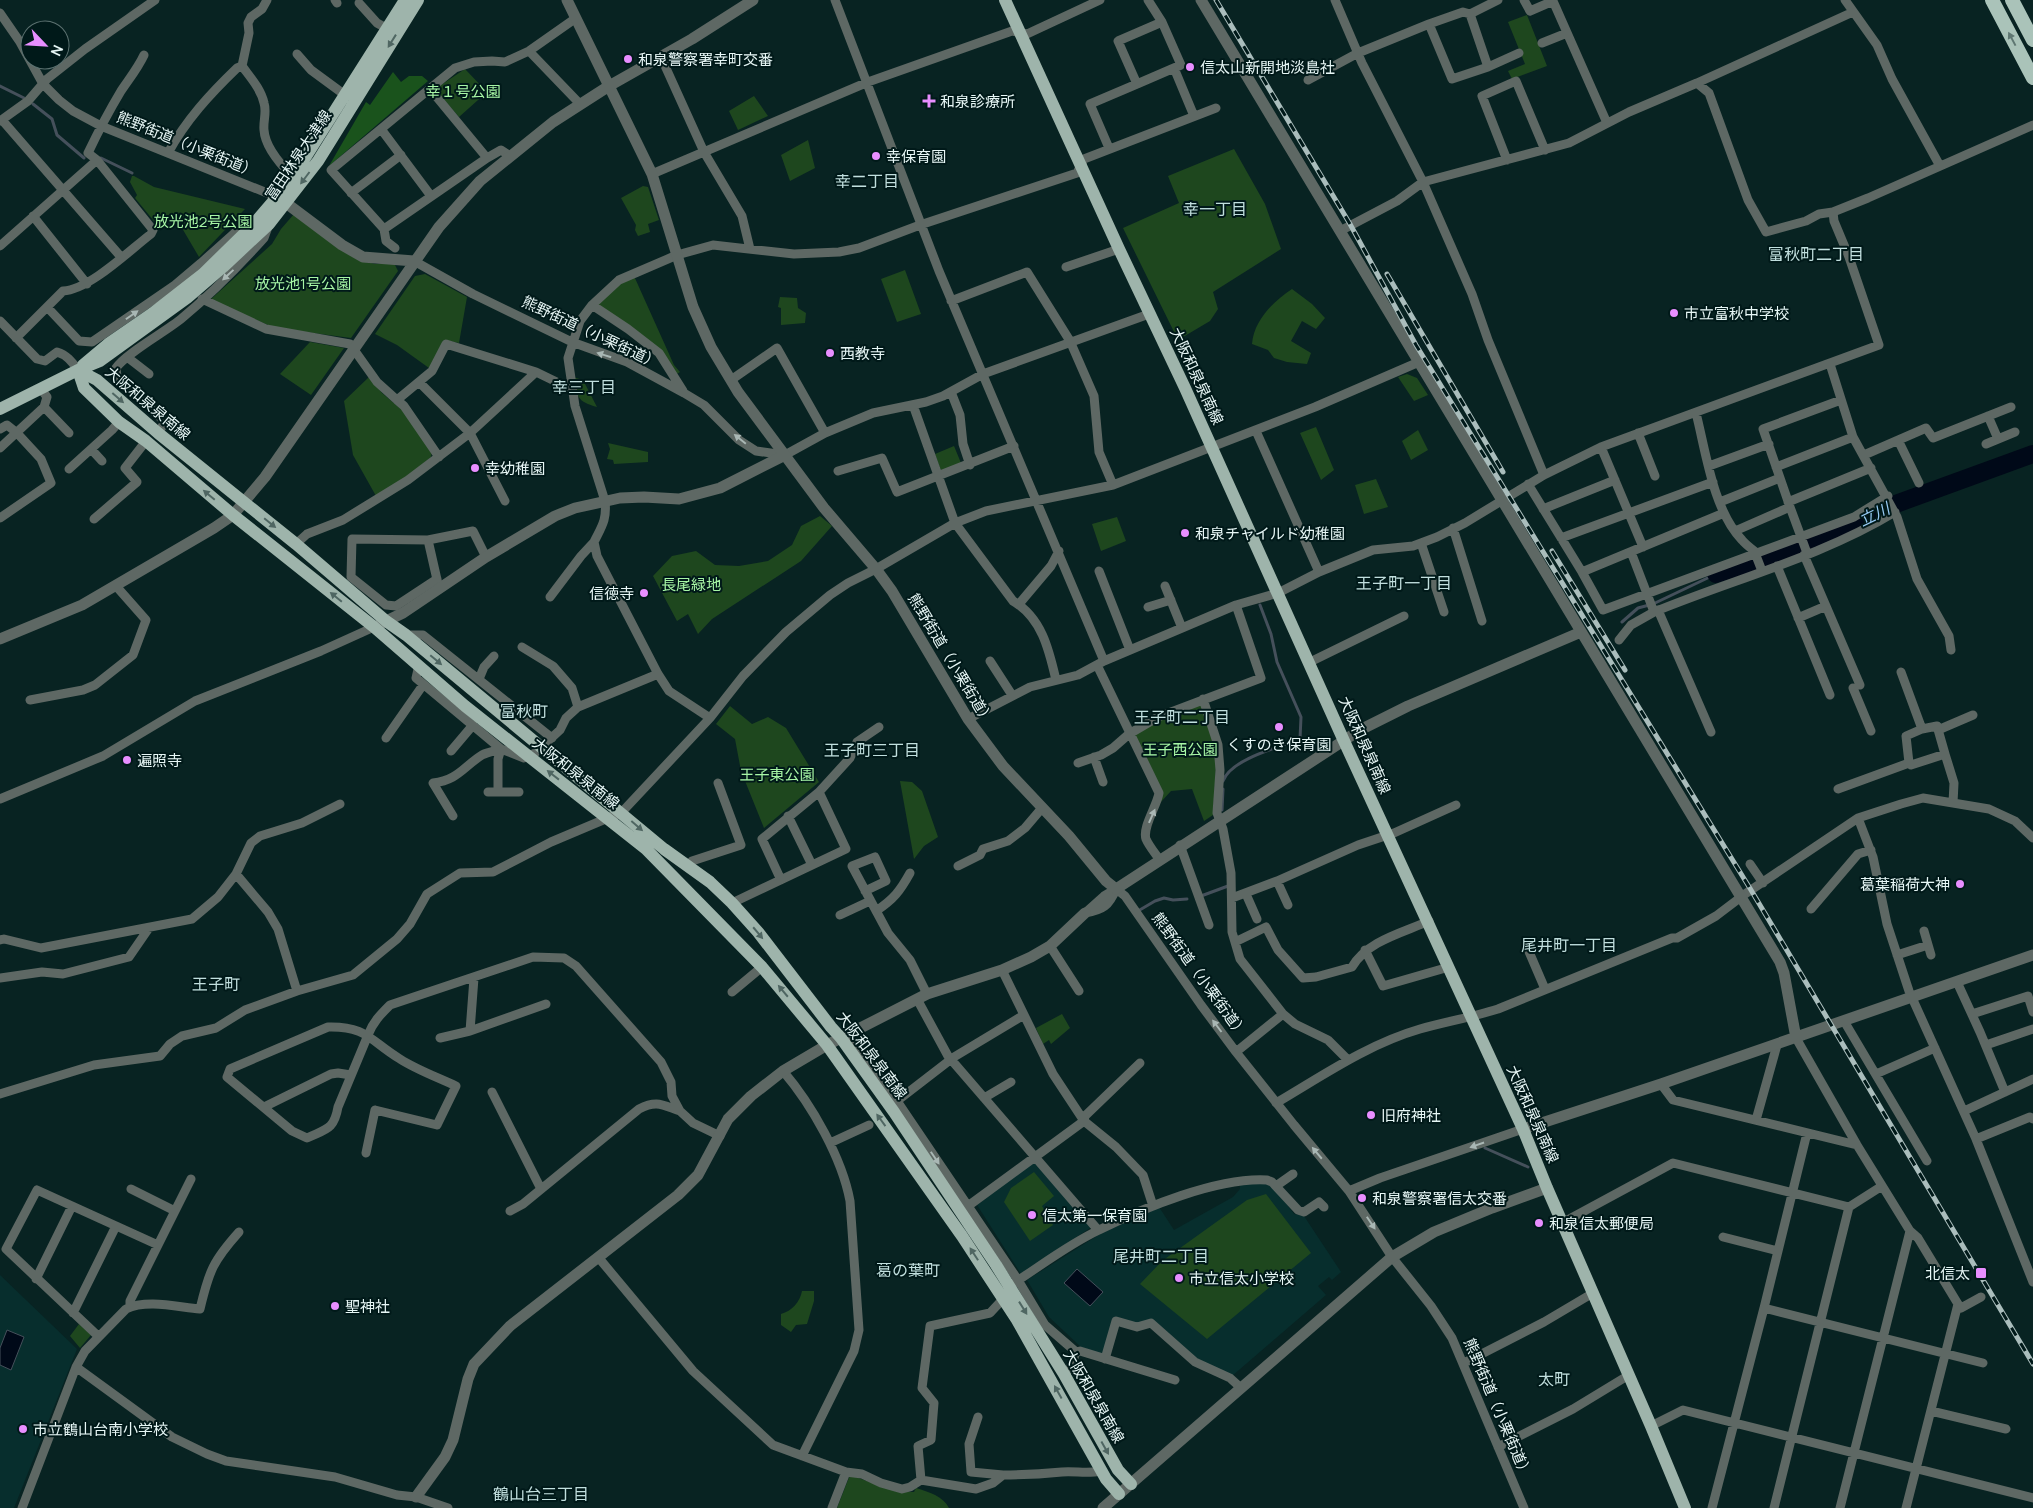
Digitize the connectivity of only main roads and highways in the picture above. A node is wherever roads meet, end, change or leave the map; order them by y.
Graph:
1 (405, 0) edge
2 (418, 0) edge
3 (1005, 0) edge
4 (1992, 0) edge
5 (2012, 0) edge
6 (2033, 40) edge
7 (2033, 78) edge
8 (282, 200) junction
9 (78, 370) junction
10 (0, 409) edge
11 (1011, 1289) junction
12 (1131, 1484) road end
13 (1119, 1494) road end
14 (1685, 1508) edge

1 - 8 main road, 富田林泉大津線
2 -> 8 main road, 富田林泉大津線
3 - 14 main road, 大阪和泉泉南線
7 -> 4 highway
5 - 6 highway
8 - 9 main road, 富田林泉大津線
8 - 9 main road, 富田林泉大津線
9 - 10 main road, 富田林泉大津線
11 -> 9 main road, 大阪和泉泉南線
9 -> 11 main road, 大阪和泉泉南線
11 -> 12 main road, 大阪和泉泉南線
13 -> 11 main road, 大阪和泉泉南線

